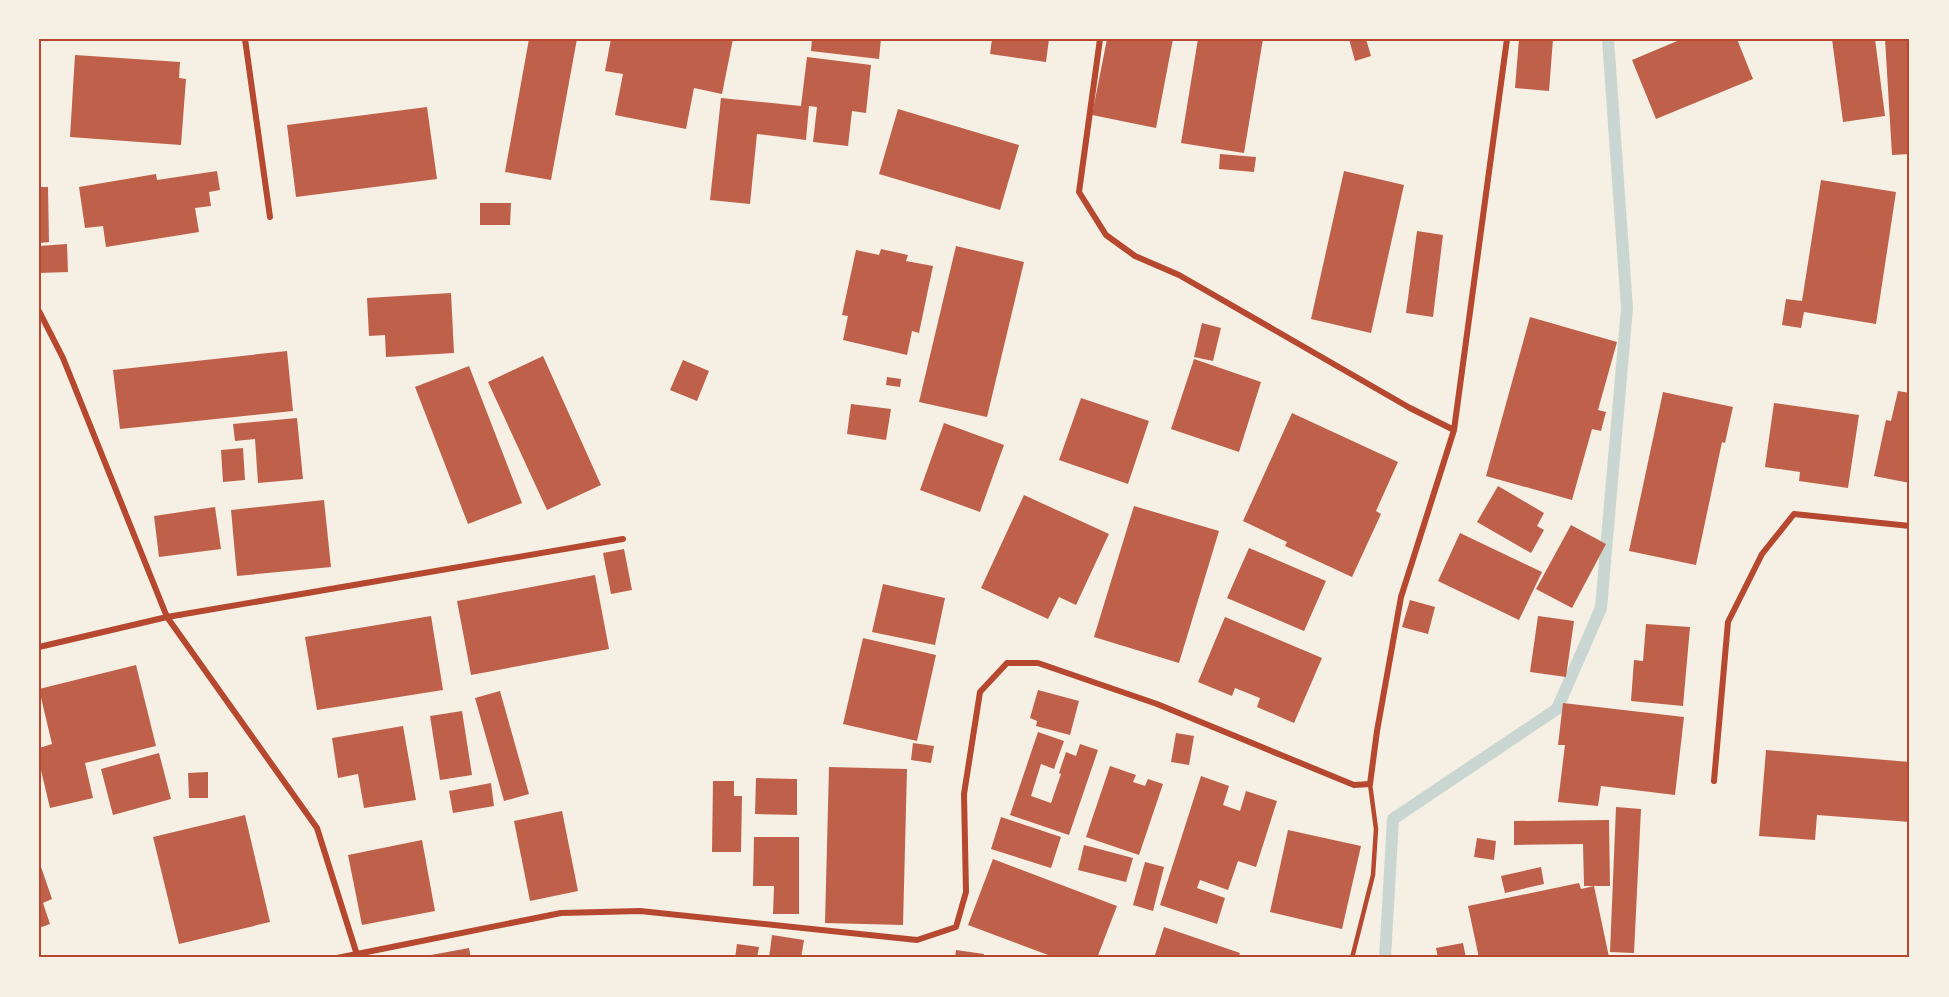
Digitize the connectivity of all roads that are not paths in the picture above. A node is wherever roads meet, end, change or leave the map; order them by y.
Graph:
1 (245, 39) edge
2 (1100, 39) edge
3 (1507, 39) edge
4 (270, 217) dead end
5 (39, 311) edge
6 (1454, 430) junction
7 (1910, 526) edge
8 (624, 539) dead end
9 (167, 617) junction
10 (39, 647) edge
11 (1714, 781) dead end
12 (1370, 784) junction
13 (357, 956) edge
14 (337, 958) edge
15 (1352, 958) edge

1 - 4 street
2 - 6 street
3 - 6 street
5 - 9 street
6 - 12 street
7 - 11 street
8 - 9 street
9 - 10 street
9 - 13 street
12 - 13 street
12 - 15 lane
13 - 14 street

